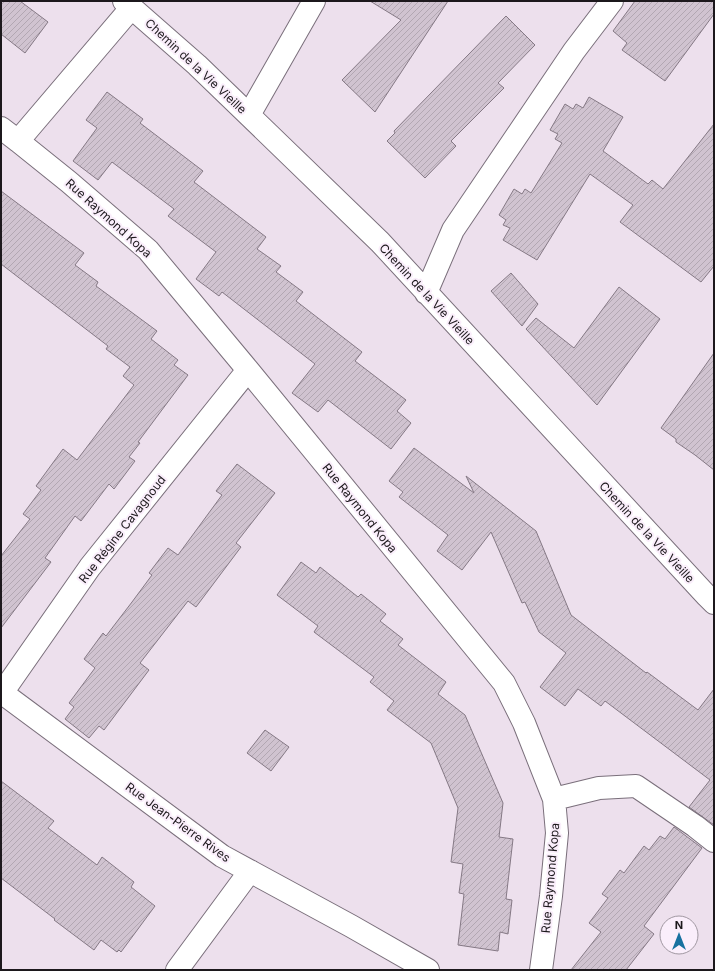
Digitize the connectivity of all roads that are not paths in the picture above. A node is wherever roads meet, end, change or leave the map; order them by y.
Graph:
1 (314, 1) edge
2 (612, 1) edge
3 (128, 4) edge
4 (249, 115) junction
5 (1, 128) edge
6 (18, 141) junction
7 (426, 293) junction
8 (248, 370) junction
9 (714, 603) edge
10 (2, 692) edge
11 (554, 799) junction
12 (714, 841) edge
13 (250, 871) junction
14 (177, 970) edge
15 (428, 970) edge
16 (541, 970) edge

1 - 4 street
2 - 7 street
3 - 4 street, Chemin de la Vie Vieille
3 - 6 street
4 - 7 street, Chemin de la Vie Vieille
5 - 6 street, Rue Raymond Kopa
6 - 8 street, Rue Raymond Kopa
7 - 9 street, Chemin de la Vie Vieille
8 - 10 street, Rue Régine Cavagnoud
8 - 11 street, Rue Raymond Kopa
10 - 13 street, Rue Jean-Pierre Rives
11 - 12 street
11 - 16 street, Rue Raymond Kopa
13 - 14 street
13 - 15 street, Rue Jean-Pierre Rives

